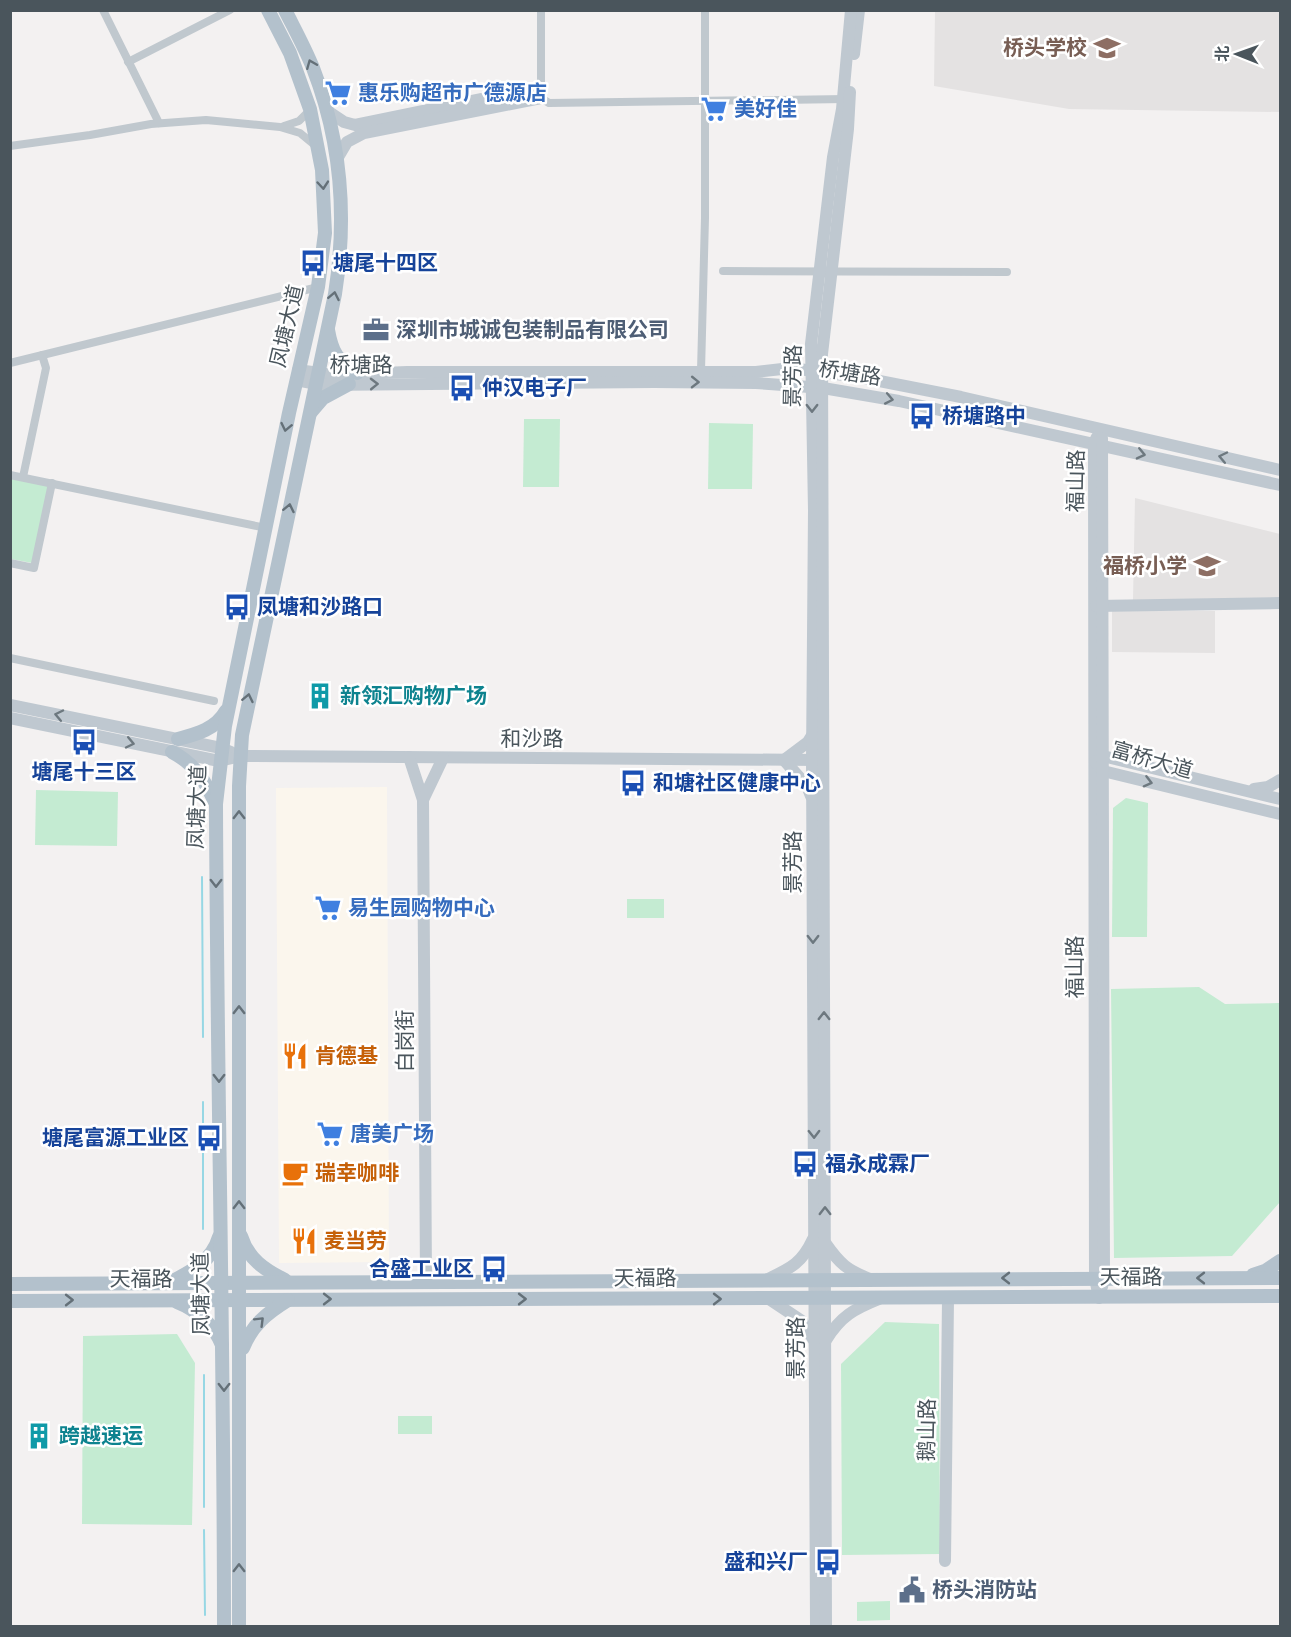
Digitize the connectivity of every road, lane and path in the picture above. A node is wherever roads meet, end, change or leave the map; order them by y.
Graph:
1 (103, 10) edge
2 (230, 10) edge
3 (268, 10) edge
4 (285, 10) edge
5 (541, 10) edge
6 (705, 10) edge
7 (851, 10) edge
8 (860, 10) edge
9 (128, 62) junction
10 (541, 98) junction
11 (846, 99) junction
12 (705, 101) junction
13 (310, 109) junction
14 (326, 110) junction
15 (159, 123) junction
16 (280, 127) junction
17 (10, 146) edge
18 (318, 148) junction
19 (337, 159) junction
20 (723, 271) dead end
21 (825, 272) junction
22 (1007, 272) dead end
23 (318, 287) junction
24 (327, 326) junction
25 (42, 355) junction
26 (10, 363) edge
27 (704, 371) junction
28 (817, 371) junction
29 (297, 375) junction
30 (316, 379) junction
31 (353, 379) junction
32 (817, 387) junction
33 (307, 419) junction
34 (1101, 428) junction
35 (1099, 444) junction
36 (1281, 470) edge
37 (10, 475) edge
38 (23, 477) junction
39 (52, 483) junction
40 (1281, 486) edge
41 (266, 528) junction
42 (10, 563) edge
43 (1281, 603) edge
44 (1099, 606) junction
45 (10, 658) edge
46 (214, 701) dead end
47 (230, 704) junction
48 (10, 705) edge
49 (10, 718) edge
50 (813, 734) junction
51 (175, 745) junction
52 (220, 755) junction
53 (241, 756) junction
54 (409, 757) junction
55 (442, 758) junction
56 (784, 760) junction
57 (817, 760) junction
58 (1100, 763) junction
59 (1281, 780) edge
60 (1240, 789) junction
61 (813, 799) junction
62 (1281, 799) edge
63 (423, 801) junction
64 (216, 804) junction
65 (1263, 810) junction
66 (1281, 814) edge
67 (1281, 821) edge
68 (221, 1223) junction
69 (239, 1228) junction
70 (815, 1235) junction
71 (826, 1244) junction
72 (1281, 1261) edge
73 (1099, 1278) junction
74 (1237, 1278) junction
75 (1281, 1278) edge
76 (768, 1279) junction
77 (821, 1279) junction
78 (871, 1279) junction
79 (426, 1281) junction
80 (222, 1282) junction
81 (240, 1282) junction
82 (290, 1282) junction
83 (170, 1283) junction
84 (10, 1284) edge
85 (1281, 1296) edge
86 (1099, 1298) junction
87 (222, 1299) junction
88 (290, 1299) junction
89 (769, 1299) junction
90 (820, 1299) junction
91 (879, 1299) junction
92 (948, 1299) junction
93 (172, 1300) junction
94 (240, 1300) junction
95 (10, 1301) edge
96 (821, 1342) junction
97 (224, 1349) junction
98 (241, 1353) junction
99 (945, 1562) dead end
100 (224, 1626) edge
101 (239, 1626) edge
102 (816, 1626) edge
103 (826, 1626) edge

1 - 9 street
2 - 9 street
3 - 13 main road, 凤塘大道
14 -> 4 main road, 凤塘大道
5 - 10 street
6 - 12 street
7 - 11 street
8 - 11 street
9 - 15 street
10 - 12 street
10 - 14 street
10 - 19 street
11 - 12 street
11 - 21 street, 景芳路
12 - 27 street
13 - 16 street
13 - 18 main road, 凤塘大道
14 - 19 main road, 凤塘大道
15 - 16 street
15 - 17 street
16 - 18 street
18 -> 23 main road, 凤塘大道
24 -> 19 main road, 凤塘大道
20 - 21 street
21 - 22 street
21 - 28 street, 景芳路
23 - 25 street
23 - 29 main road, 凤塘大道
24 - 30 main road, 凤塘大道
24 - 31 main road
25 - 26 street
25 - 38 street
27 - 28 street, 桥塘路
27 - 31 street, 桥塘路
28 - 32 street, 景芳路
28 - 34 street, 桥塘路
29 - 30 street, 桥塘路
29 -> 41 main road, 凤塘大道
30 - 31 street, 桥塘路
30 - 33 main road, 凤塘大道
31 -> 32 street, 桥塘路
31 - 33 main road
32 -> 35 street, 桥塘路
32 -> 50 street, 景芳路
32 - 57 street, 景芳路
53 -> 33 main road, 凤塘大道
34 - 35 street, 福山路
36 -> 34 street, 桥塘路
35 -> 40 street, 桥塘路
35 - 44 street, 福山路
37 - 38 street
38 - 39 street
39 - 41 street
39 - 42 street
41 - 47 main road, 凤塘大道
43 - 44 street
44 - 58 street, 福山路
45 - 46 street
47 - 51 main road
47 - 52 main road, 凤塘大道
51 -> 48 street, 和沙路
49 -> 51 street, 和沙路
50 - 56 street
50 - 57 street, 景芳路
51 - 52 street, 和沙路
51 - 64 main road
52 - 53 street, 和沙路
52 - 64 main road, 凤塘大道
53 - 54 street, 和沙路
69 -> 53 main road, 凤塘大道
54 - 55 street, 和沙路
54 - 63 street
55 - 56 street, 和沙路
55 - 63 street
56 - 57 street, 和沙路
56 - 61 street
57 - 61 street, 景芳路
71 -> 57 street, 景芳路
58 - 60 street, 富桥大道
58 -> 65 street, 富桥大道
58 - 73 street, 福山路
59 - 60 street
60 - 62 street, 富桥大道
61 -> 70 street, 景芳路
63 - 79 street, 白岗街
64 -> 68 main road, 凤塘大道
65 - 66 street, 富桥大道
65 - 67 street
68 - 80 main road, 凤塘大道
68 - 83 main road
69 - 81 main road, 凤塘大道
69 - 82 main road
70 - 76 street
70 - 77 street, 景芳路
71 - 77 street, 景芳路
71 - 78 street
72 - 74 main road
74 -> 73 main road, 天福路
73 -> 78 main road, 天福路
73 - 86 street, 福山路
74 - 75 main road, 天福路
76 - 77 main road, 天福路
76 - 79 main road, 天福路
77 - 78 main road, 天福路
77 - 90 street, 景芳路
79 - 82 main road, 天福路
80 - 81 main road, 天福路
80 - 83 main road, 天福路
80 - 87 main road, 凤塘大道
81 - 82 main road, 天福路
81 - 94 main road, 凤塘大道
83 - 84 main road, 天福路
85 - 86 main road, 天福路
86 - 92 main road, 天福路
87 - 93 main road, 天福路
87 - 94 main road, 天福路
87 - 97 main road, 凤塘大道
88 -> 89 main road, 天福路
88 - 94 main road, 天福路
98 -> 88 main road
89 - 90 main road, 天福路
89 - 96 street
90 - 91 main road, 天福路
90 - 96 street, 景芳路
91 - 92 main road, 天福路
91 - 96 street
92 - 99 street, 鹅山路
95 -> 93 main road, 天福路
93 - 97 main road
94 - 98 main road, 凤塘大道
96 - 102 street, 景芳路
96 - 103 street, 景芳路
97 -> 100 main road, 凤塘大道
101 -> 98 main road, 凤塘大道

